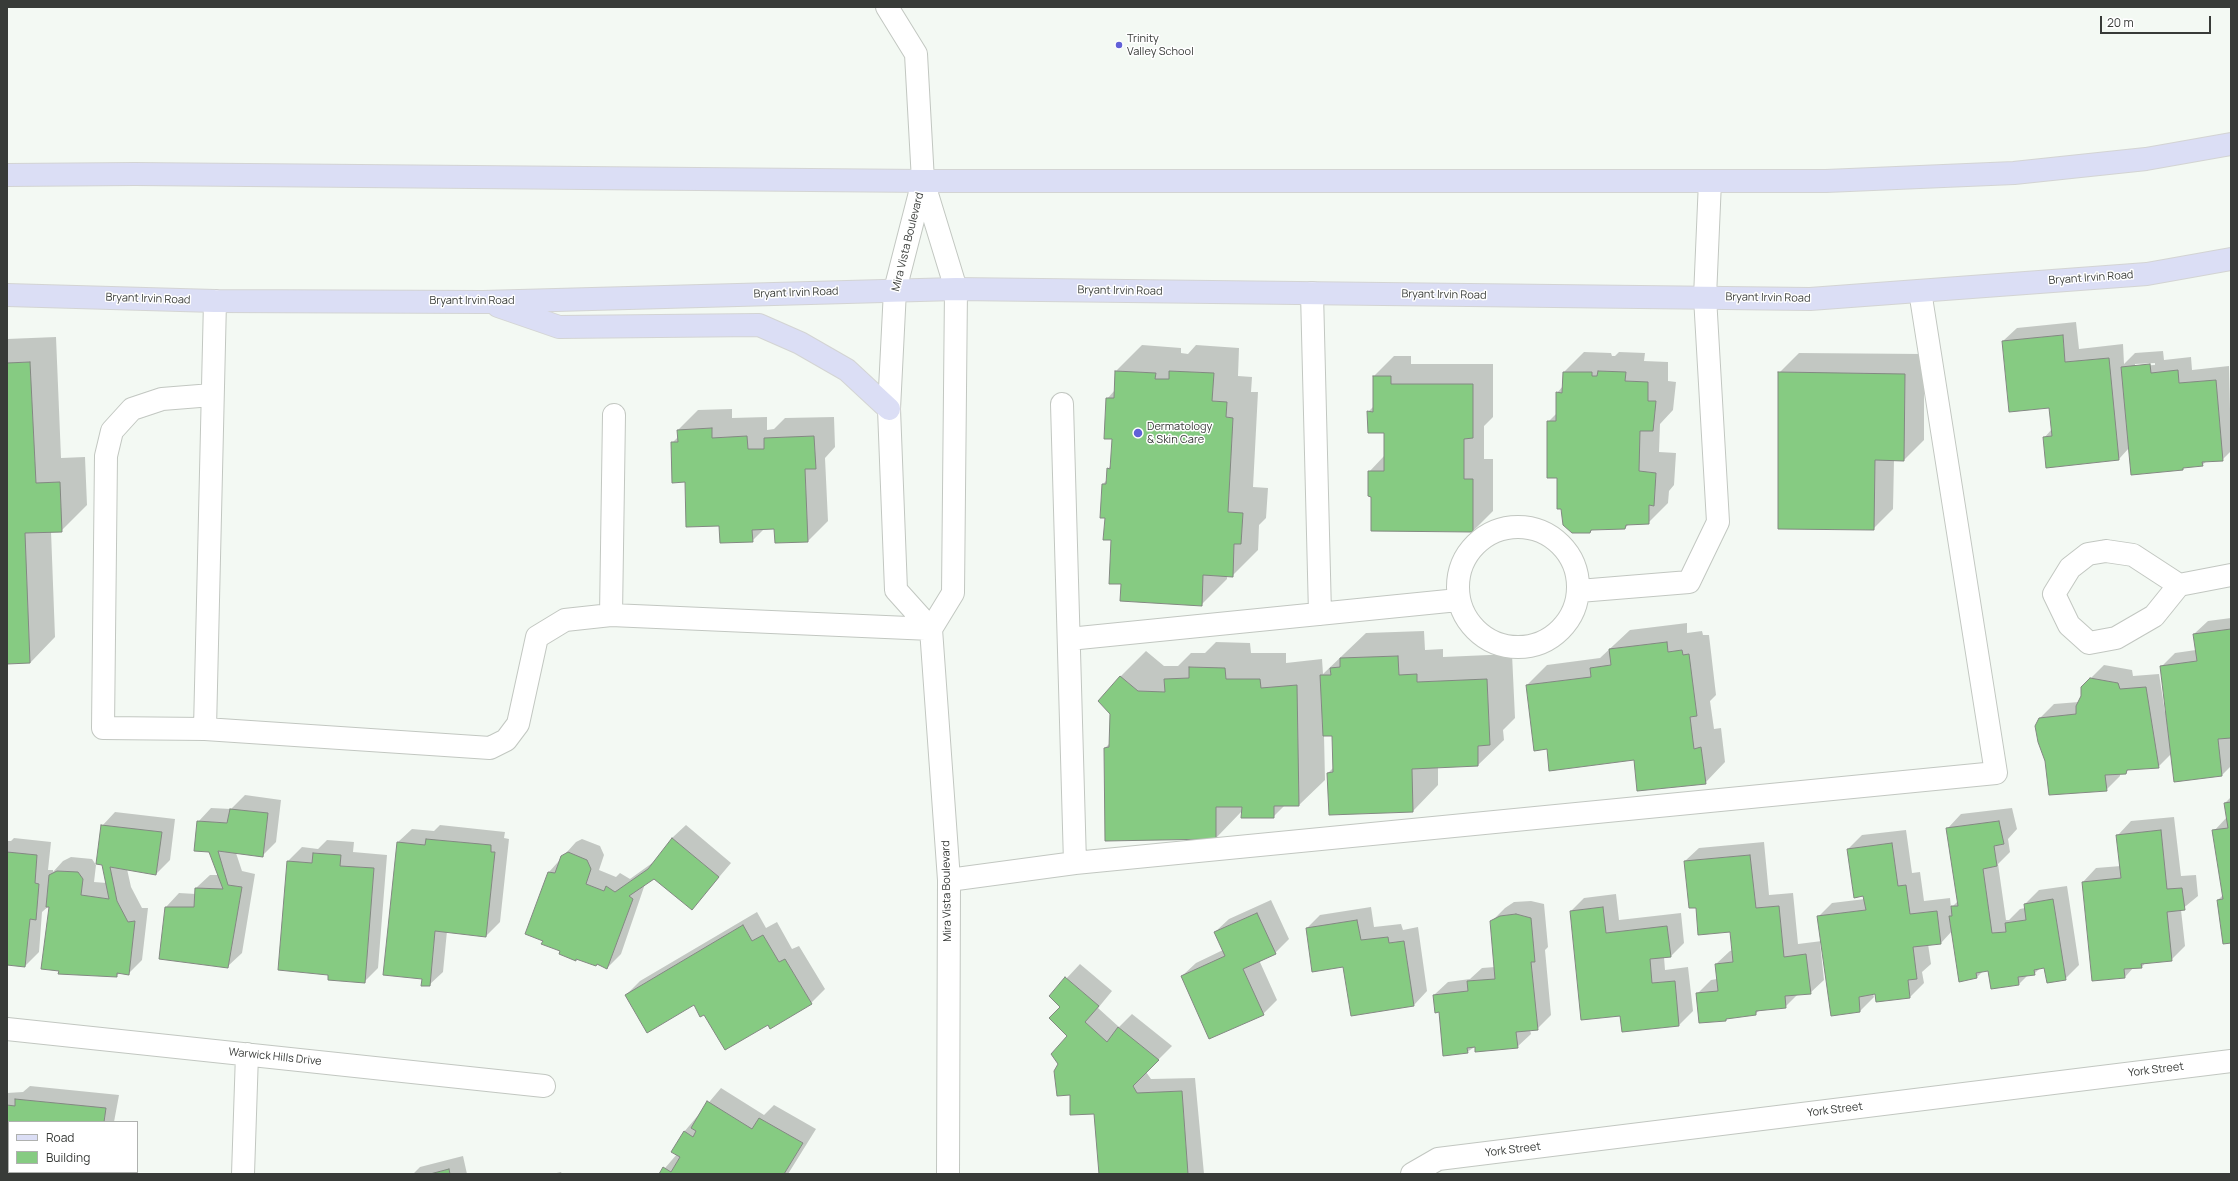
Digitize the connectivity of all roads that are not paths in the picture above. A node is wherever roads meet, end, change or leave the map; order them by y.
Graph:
1 (887, 7) edge
2 (2231, 144) edge
3 (7, 175) edge
4 (923, 181) junction
5 (1710, 181) junction
6 (2231, 259) edge
7 (956, 289) junction
8 (895, 290) junction
9 (1920, 291) junction
10 (1312, 293) junction
11 (7, 295) edge
12 (1706, 297) junction
13 (215, 300) junction
14 (483, 302) junction
15 (212, 395) junction
16 (1062, 404) dead end
17 (890, 408) junction
18 (614, 415) dead end
19 (2231, 575) edge
20 (2179, 585) junction
21 (1579, 591) junction
22 (1458, 600) junction
23 (1320, 614) junction
24 (611, 615) junction
25 (931, 629) junction
26 (1069, 639) junction
27 (205, 729) junction
28 (1075, 863) junction
29 (949, 880) junction
30 (7, 1029) edge
31 (247, 1054) junction
32 (2231, 1061) edge
33 (544, 1086) dead end
34 (948, 1164) edge
35 (243, 1174) edge
36 (956, 1174) edge
37 (1412, 1174) edge

1 - 4 street
2 - 5 main road
3 - 4 main road
4 - 5 main road
4 - 7 street, Mira Vista Boulevard
4 - 8 street, Mira Vista Boulevard
5 - 12 street
6 - 9 main road, Bryant Irvin Road
7 - 8 main road, Bryant Irvin Road
7 - 10 main road, Bryant Irvin Road
7 - 25 street, Mira Vista Boulevard
8 - 14 main road, Bryant Irvin Road
8 - 17 street, Mira Vista Boulevard
9 - 12 main road, Bryant Irvin Road
9 - 28 street
10 - 12 main road, Bryant Irvin Road
10 - 23 street
11 - 13 main road, Bryant Irvin Road
12 - 21 street
13 - 14 main road, Bryant Irvin Road
13 - 15 street
14 - 17 main road
15 - 27 street
15 - 27 street
16 - 26 street
17 - 25 street, Mira Vista Boulevard
18 - 24 street
19 - 20 street
20 - 20 street
21 - 22 street
21 - 22 street
22 - 23 street
23 - 26 street
24 - 25 street
24 - 27 street
25 - 29 street, Mira Vista Boulevard
26 - 28 street
28 - 29 street
29 - 34 street, Mira Vista Boulevard
30 - 31 street, Warwick Hills Drive
31 - 33 street, Warwick Hills Drive
31 - 35 street
32 - 37 street, York Street
34 - 36 street, Mira Vista Boulevard

